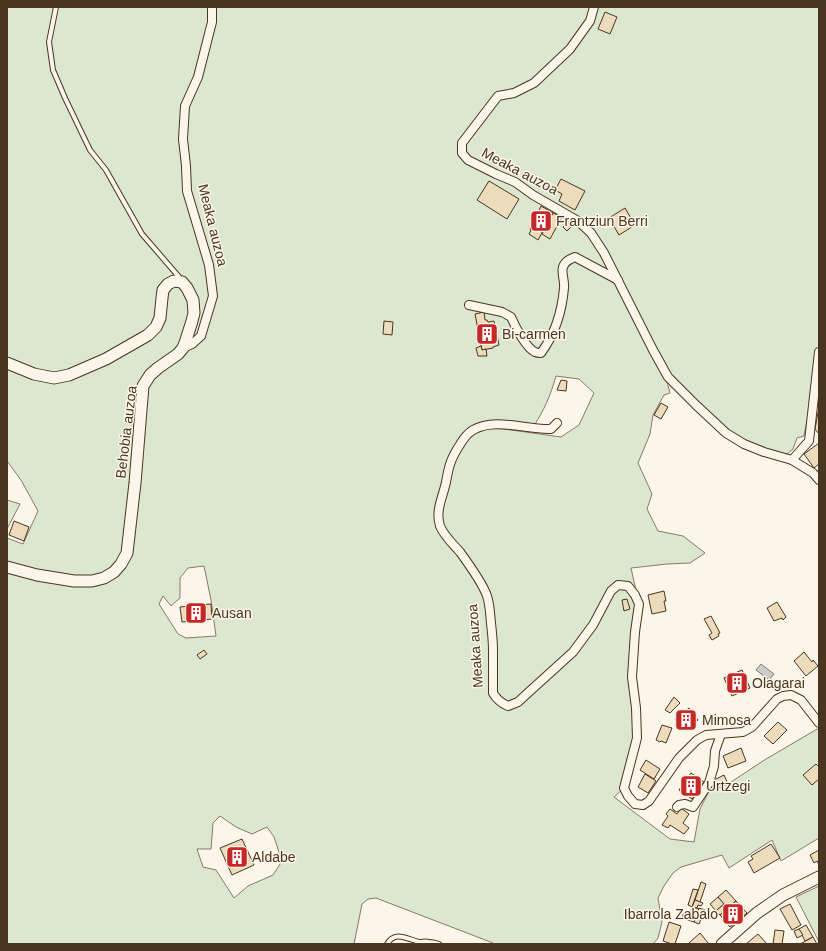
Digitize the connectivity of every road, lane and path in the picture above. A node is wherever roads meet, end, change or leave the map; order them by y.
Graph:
1 (56, 7) edge
2 (212, 7) edge
3 (594, 7) edge
4 (618, 280) junction
5 (182, 282) junction
6 (469, 305) dead end
7 (183, 348) junction
8 (819, 352) edge
9 (7, 363) edge
10 (557, 423) dead end
11 (792, 460) junction
12 (819, 480) edge
13 (7, 567) edge
14 (819, 723) edge
15 (721, 734) junction
16 (677, 807) dead end
17 (819, 877) edge
18 (428, 943) edge
19 (387, 944) edge
20 (439, 944) edge
21 (722, 944) edge

1 - 5 lane
2 - 7 street, Meaka auzoa
3 - 4 street, Meaka auzoa
4 - 6 street
4 - 11 street, Meaka auzoa
5 - 7 street
5 - 9 street
7 - 13 street, Behobia auzoa
8 - 11 street
10 - 15 street, Meaka auzoa
11 - 12 street, Meaka auzoa
14 - 15 street, Meaka auzoa
15 - 16 street
17 - 21 street
18 - 19 lane
18 - 20 lane

